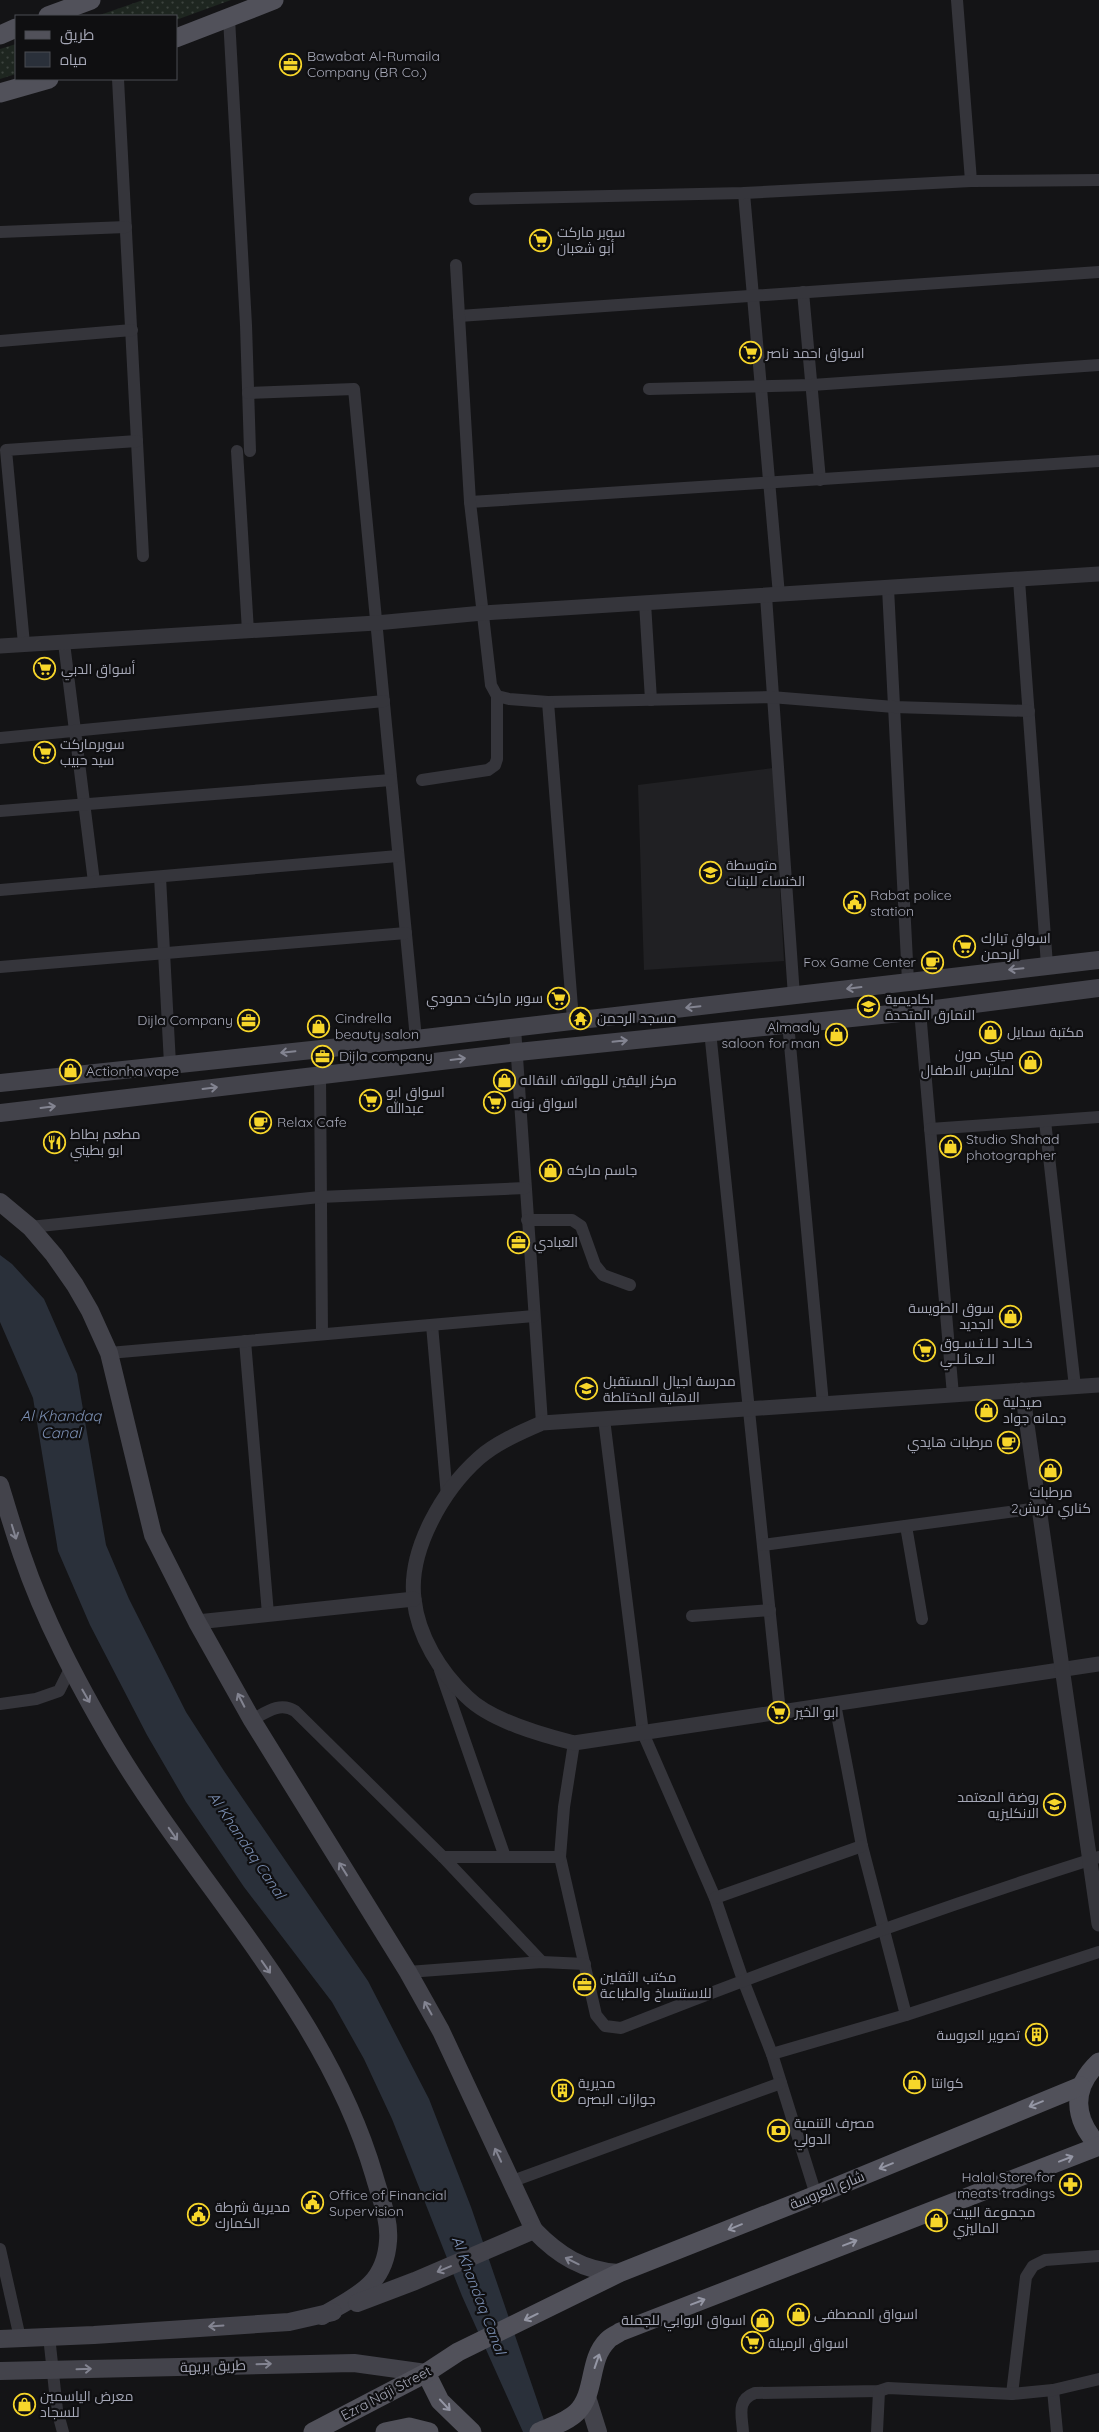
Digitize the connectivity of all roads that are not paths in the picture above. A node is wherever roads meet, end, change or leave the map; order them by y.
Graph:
1 (91, 0) edge
2 (274, 0) edge
3 (957, 0) edge
4 (51, 15) edge
5 (230, 18) junction
6 (15, 28) edge
7 (0, 34) edge
8 (178, 37) edge
9 (46, 80) edge
10 (118, 80) edge
11 (0, 93) edge
12 (1099, 180) edge
13 (971, 181) junction
14 (744, 193) junction
15 (475, 199) dead end
16 (126, 227) junction
17 (0, 232) edge
18 (456, 265) dead end
19 (1099, 272) edge
20 (803, 292) junction
21 (754, 295) junction
22 (459, 316) junction
23 (132, 330) junction
24 (0, 341) edge
25 (1099, 365) edge
26 (812, 385) junction
27 (762, 386) junction
28 (649, 389) dead end
29 (248, 393) junction
30 (137, 441) junction
31 (1099, 461) edge
32 (820, 480) junction
33 (768, 483) junction
34 (470, 502) junction
35 (13, 528) junction
36 (0, 529) edge
37 (143, 556) dead end
38 (1099, 574) edge
39 (1019, 580) junction
40 (888, 588) junction
41 (772, 596) junction
42 (645, 604) junction
43 (483, 613) junction
44 (376, 623) junction
45 (248, 631) junction
46 (64, 643) junction
47 (24, 644) junction
48 (0, 646) edge
49 (497, 696) junction
50 (772, 697) junction
51 (651, 700) junction
52 (384, 701) junction
53 (548, 702) junction
54 (894, 707) junction
55 (1029, 711) junction
56 (75, 731) junction
57 (0, 738) edge
58 (391, 780) junction
59 (422, 780) dead end
60 (85, 805) junction
61 (0, 811) edge
62 (398, 856) junction
63 (160, 877) junction
64 (94, 882) junction
65 (0, 890) edge
66 (406, 933) junction
67 (163, 953) junction
68 (1099, 960) edge
69 (1065, 964) junction
70 (1047, 965) junction
71 (0, 967) edge
72 (908, 981) junction
73 (1099, 988) edge
74 (1067, 992) junction
75 (794, 996) junction
76 (920, 1011) junction
77 (573, 1020) junction
78 (788, 1023) junction
79 (515, 1028) junction
80 (710, 1031) junction
81 (416, 1039) junction
82 (518, 1052) junction
83 (170, 1064) junction
84 (320, 1075) junction
85 (0, 1083) edge
86 (0, 1113) edge
87 (1099, 1117) edge
88 (1045, 1121) junction
89 (930, 1129) junction
90 (525, 1188) junction
91 (320, 1197) junction
92 (0, 1202) edge
93 (527, 1220) junction
94 (30, 1227) junction
95 (630, 1285) dead end
96 (534, 1316) junction
97 (432, 1324) junction
98 (322, 1334) junction
99 (245, 1341) junction
100 (109, 1353) junction
101 (1099, 1385) edge
102 (1075, 1387) junction
103 (1022, 1390) junction
104 (952, 1395) junction
105 (823, 1404) junction
106 (748, 1409) junction
107 (604, 1419) junction
108 (542, 1423) junction
109 (0, 1485) edge
110 (447, 1496) junction
111 (1039, 1508) junction
112 (906, 1526) junction
113 (763, 1545) junction
114 (414, 1599) junction
115 (770, 1610) junction
116 (268, 1614) junction
117 (692, 1616) dead end
118 (922, 1619) dead end
119 (197, 1622) junction
120 (1099, 1664) edge
121 (438, 1665) junction
122 (70, 1669) junction
123 (1062, 1670) junction
124 (0, 1704) edge
125 (835, 1704) junction
126 (780, 1712) junction
127 (252, 1720) junction
128 (643, 1733) junction
129 (574, 1742) junction
130 (862, 1846) junction
131 (443, 1857) junction
132 (505, 1857) junction
133 (560, 1857) junction
134 (1094, 1859) edge
135 (714, 1898) junction
136 (1099, 1924) edge
137 (884, 1930) junction
138 (1099, 1952) edge
139 (542, 1962) junction
140 (585, 1964) junction
141 (408, 1972) junction
142 (743, 1980) junction
143 (906, 2015) junction
144 (772, 2054) junction
145 (1099, 2062) edge
146 (781, 2083) junction
147 (1081, 2086) junction
148 (1099, 2146) edge
149 (510, 2182) junction
150 (816, 2195) junction
151 (534, 2230) junction
152 (0, 2249) edge
153 (1099, 2256) edge
154 (619, 2273) junction
155 (575, 2296) joint
156 (322, 2316) junction
157 (49, 2336) junction
158 (20, 2338) junction
159 (0, 2339) edge
160 (52, 2370) junction
161 (0, 2371) edge
162 (426, 2373) junction
163 (1099, 2379) edge
164 (1053, 2390) junction
165 (880, 2391) junction
166 (1012, 2394) junction
167 (587, 2397) junction
168 (63, 2432) edge
169 (313, 2432) edge
170 (384, 2432) edge
171 (429, 2432) edge
172 (472, 2432) edge
173 (539, 2432) edge
174 (598, 2432) edge
175 (743, 2432) edge
176 (877, 2432) edge
177 (1057, 2432) edge

1 - 4 main road
2 - 5 main road
3 - 13 street
5 - 8 main road
5 - 29 street
6 - 7 main road
9 - 11 main road
10 - 16 street
12 - 13 street
13 - 14 street
14 - 15 street
14 - 21 street
16 - 17 street
16 - 23 street
18 - 22 street
19 - 20 street
20 - 21 street
20 - 26 street
21 - 22 street
21 - 27 street
22 - 34 street
23 - 24 street
23 - 30 street
25 - 26 street
26 - 27 street
26 - 32 street
27 - 28 street
27 - 33 street
29 - 44 street
29 - 45 street
30 - 35 street
30 - 37 street
31 - 32 street
32 - 33 street
33 - 34 street
33 - 41 street
34 - 43 street
35 - 36 street
35 - 47 street
38 - 39 street
39 - 40 street
39 - 55 street
40 - 41 street
40 - 54 street
41 - 42 street
41 - 50 street
42 - 43 street
42 - 51 street
43 - 44 street
43 - 49 street
44 - 45 street
44 - 52 street
45 - 46 street
46 - 47 street
46 - 56 street
47 - 48 street
49 - 53 street
49 - 59 street
50 - 51 street
50 - 54 street
50 - 75 street
51 - 53 street
52 - 56 street
52 - 58 street
53 - 77 street
54 - 55 street
54 - 72 street
55 - 70 street
56 - 57 street
56 - 60 street
58 - 60 street
58 - 62 street
60 - 61 street
60 - 64 street
62 - 63 street
62 - 66 street
63 - 64 street
63 - 67 street
64 - 65 street
66 - 67 street
66 - 81 street
67 - 71 street
67 - 83 street
68 - 69 main road
69 - 70 main road
69 - 74 main road
70 -> 72 main road
72 -> 75 main road
73 - 74 main road
74 - 76 main road
75 -> 77 main road
76 - 78 main road
76 - 89 street
77 - 79 main road
78 - 80 main road
78 - 105 street
79 - 81 main road
79 - 82 street
82 -> 80 main road
80 - 106 street
81 -> 83 main road
84 -> 82 main road
82 - 90 street
83 - 85 main road
86 -> 84 main road
84 - 91 street
87 - 88 street
88 - 89 street
88 - 102 street
89 - 104 street
90 - 91 street
90 - 93 street
91 - 94 street
91 - 98 street
92 - 94 main road
93 - 95 street
93 - 96 street
94 - 100 main road
96 - 97 street
96 - 108 street
97 - 98 street
97 - 110 street
98 - 99 street
99 - 100 street
99 - 116 street
100 - 119 main road
101 - 102 street
102 - 103 street
103 - 104 street
103 - 111 street
104 - 105 street
105 - 106 street
106 - 107 street
106 - 113 street
107 - 108 street
107 - 128 street
108 - 110 street
109 -> 122 main road
110 - 114 street
111 - 112 street
111 - 123 street
112 - 113 street
112 - 118 street
113 - 115 street
114 - 116 street
114 - 121 street
115 - 117 street
115 - 126 street
116 - 119 street
127 -> 119 main road
120 - 123 street
121 - 129 street
121 - 132 street
122 - 124 street
122 -> 156 main road
123 - 125 street
123 - 134 street
125 - 126 street
125 - 130 street
126 - 128 street
127 - 131 street
141 -> 127 main road
128 - 129 street
128 - 135 street
129 - 133 street
130 - 135 street
130 - 137 street
131 - 132 street
131 - 139 street
132 - 133 street
133 - 140 street
134 - 136 street
134 - 137 street
135 - 142 street
137 - 142 street
137 - 143 street
138 - 143 street
139 - 140 street
139 - 141 street
140 - 142 street
149 -> 141 main road
142 - 144 street
143 - 144 street
144 - 146 street
145 - 147 main road
146 - 149 street
146 - 150 street
147 - 148 main road
147 -> 150 main road, شارع العروسة
167 -> 148 main road
149 - 151 main road
150 -> 154 main road, شارع العروسة
154 -> 151 main road
151 -> 156 main road
152 - 158 street
153 - 166 street
154 - 155 main road, شارع العروسة
155 -> 162 main road, Ezra Naji Street
156 -> 157 main road
157 - 158 main road
157 - 160 street
158 - 159 main road
160 - 161 main road, طريق بريهة
160 -> 162 main road, طريق بريهة
160 - 168 street
162 - 169 main road, Ezra Naji Street
162 -> 172 main road
163 - 164 street
164 - 166 street
164 - 177 street
165 - 166 street
165 - 175 street
165 - 176 street
167 - 173 main road
167 - 174 main road
170 - 171 main road

